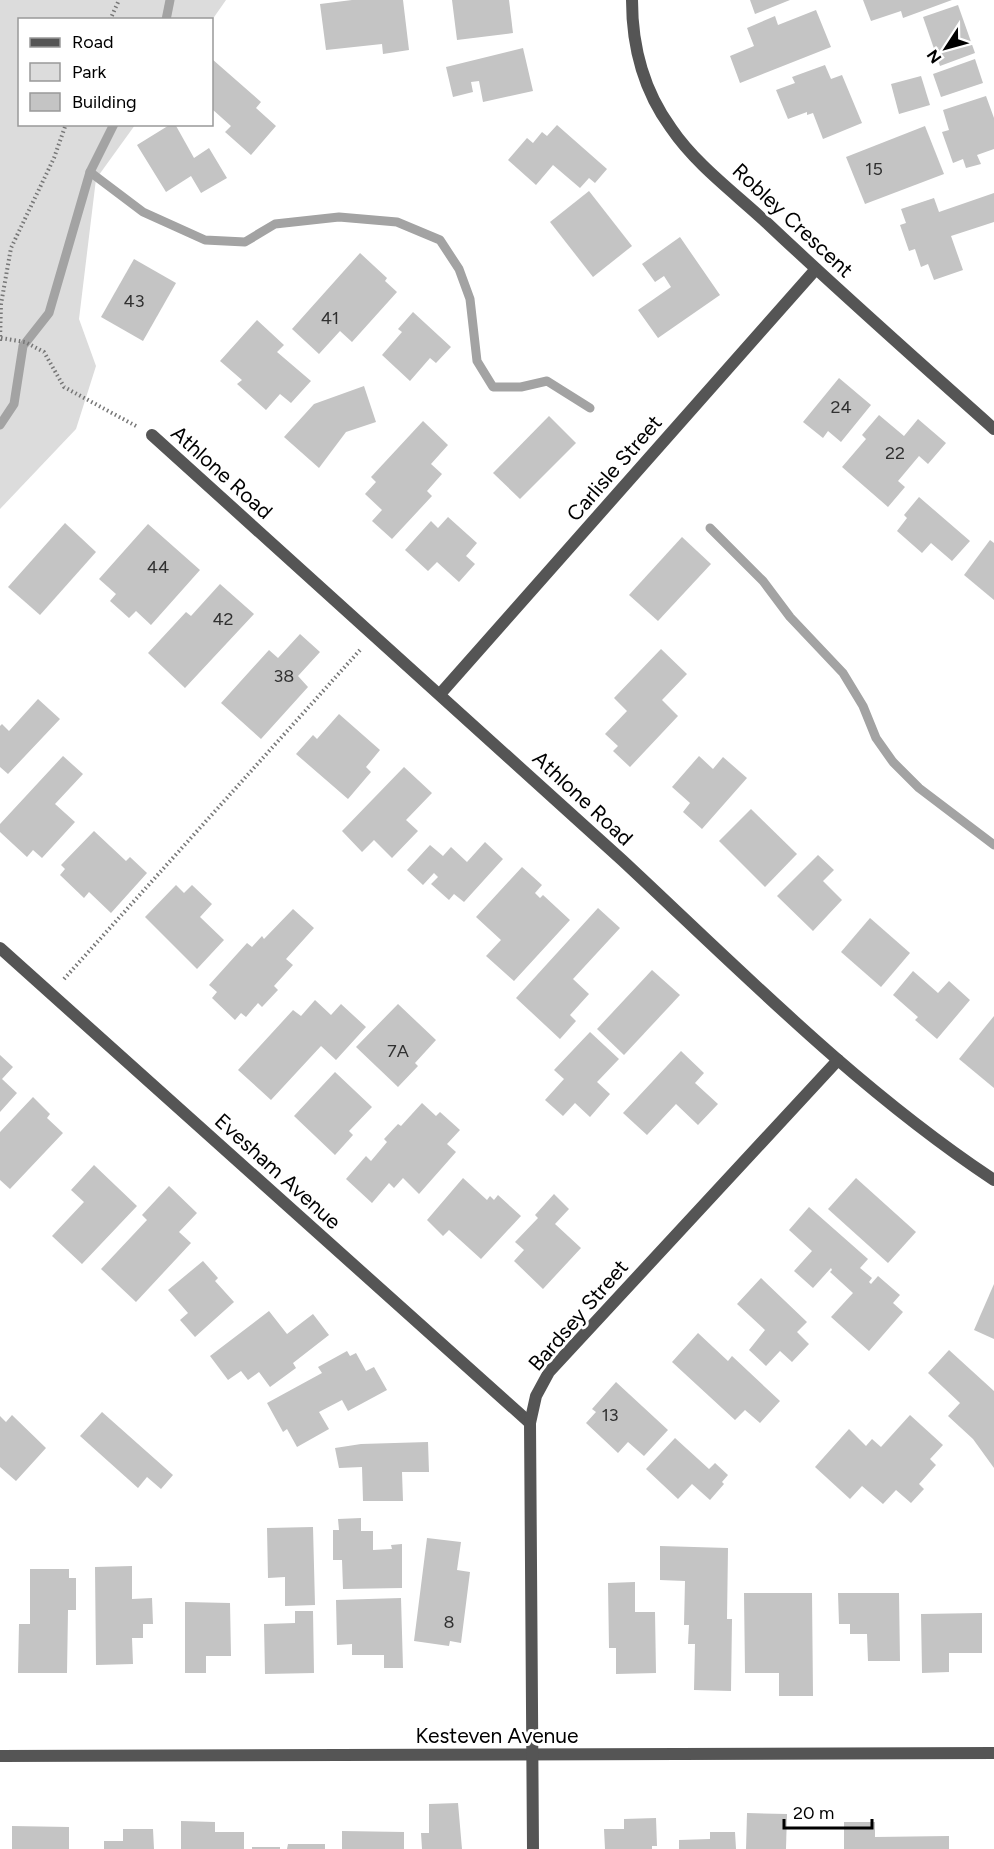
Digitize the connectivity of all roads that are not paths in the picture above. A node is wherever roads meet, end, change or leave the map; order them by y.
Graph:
1 (632, 0) edge
2 (816, 269) junction
3 (994, 429) edge
4 (152, 435) road end
5 (441, 693) junction
6 (0, 948) edge
7 (838, 1060) junction
8 (994, 1180) edge
9 (530, 1423) junction
10 (994, 1753) edge
11 (532, 1754) junction
12 (0, 1756) edge
13 (533, 1849) edge

1 - 2 street, Robley Crescent
2 - 3 street, Robley Crescent
2 - 5 street, Carlisle Street
4 - 5 street, Athlone Road
5 - 7 street, Athlone Road
6 - 9 street, Evesham Avenue
7 - 8 street, Athlone Road
7 - 9 street, Bardsey Street
9 - 11 street, Bardsey Street
10 - 11 street, Kesteven Avenue
11 - 12 street, Kesteven Avenue
11 - 13 street, Bardsey Street

